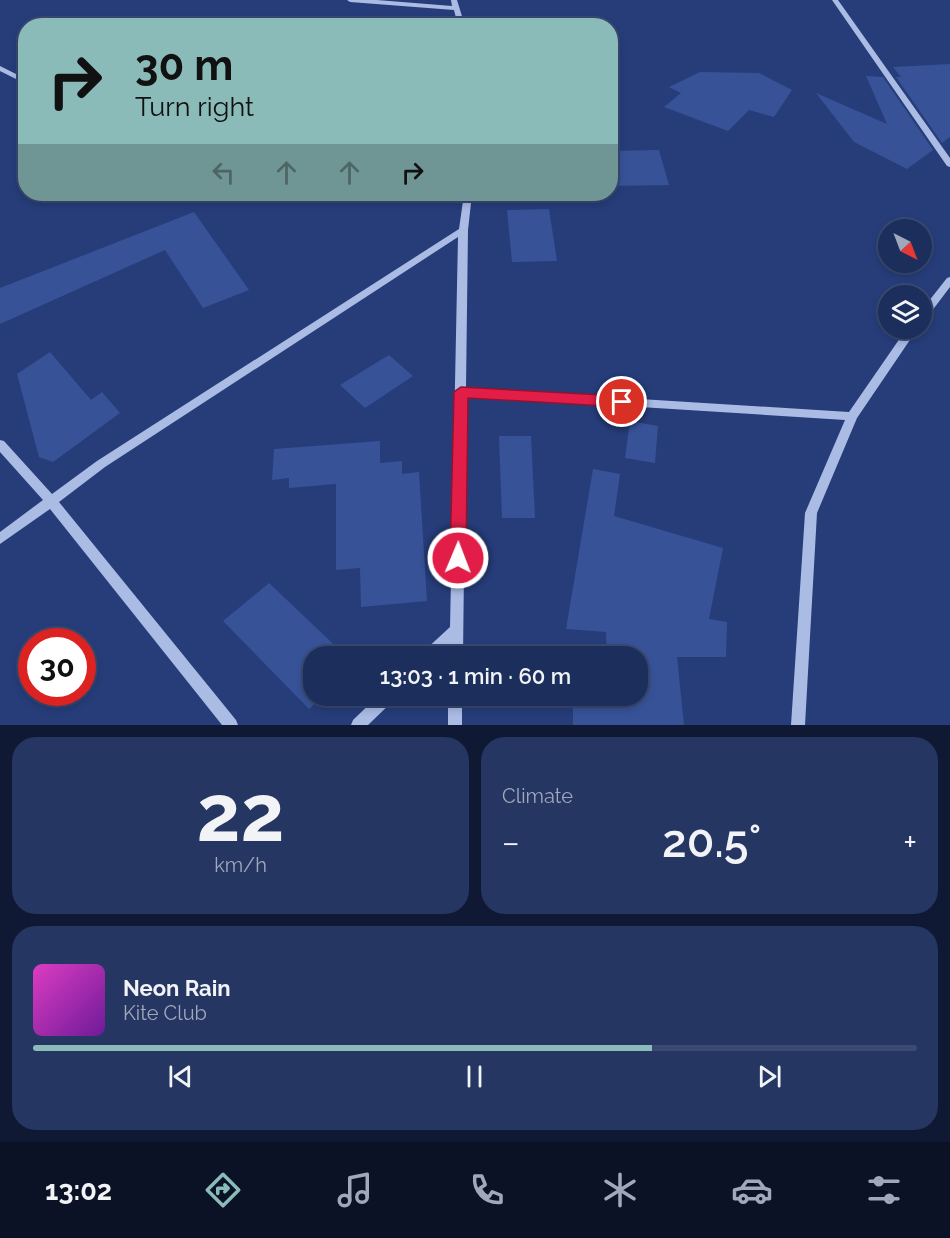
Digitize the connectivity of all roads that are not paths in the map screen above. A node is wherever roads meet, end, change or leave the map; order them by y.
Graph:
1 (350, 0) edge
2 (454, 0) edge
3 (835, 0) edge
4 (457, 8) junction
5 (460, 18) edge
6 (0, 68) edge
7 (18, 78) edge
8 (950, 164) edge
9 (467, 201) edge
10 (463, 230) junction
11 (950, 280) edge
12 (932, 304) edge
13 (905, 339) edge
14 (461, 392) junction
15 (852, 416) junction
16 (0, 444) edge
17 (51, 501) junction
18 (0, 539) edge
19 (457, 629) junction
20 (439, 646) edge
21 (456, 646) edge
22 (378, 706) edge
23 (455, 706) edge
24 (231, 725) edge
25 (358, 725) edge
26 (455, 725) edge
27 (798, 725) edge

1 - 4 street
2 - 4 street
3 - 8 street
4 - 5 street
6 - 7 street
9 - 10 street
10 - 14 street
10 - 17 street
11 - 12 street
13 - 15 street
14 - 15 street
14 - 19 street
15 - 27 street
16 - 17 street
17 - 18 street
17 - 24 street
19 - 20 street
19 - 21 street
22 - 25 street
23 - 26 street

